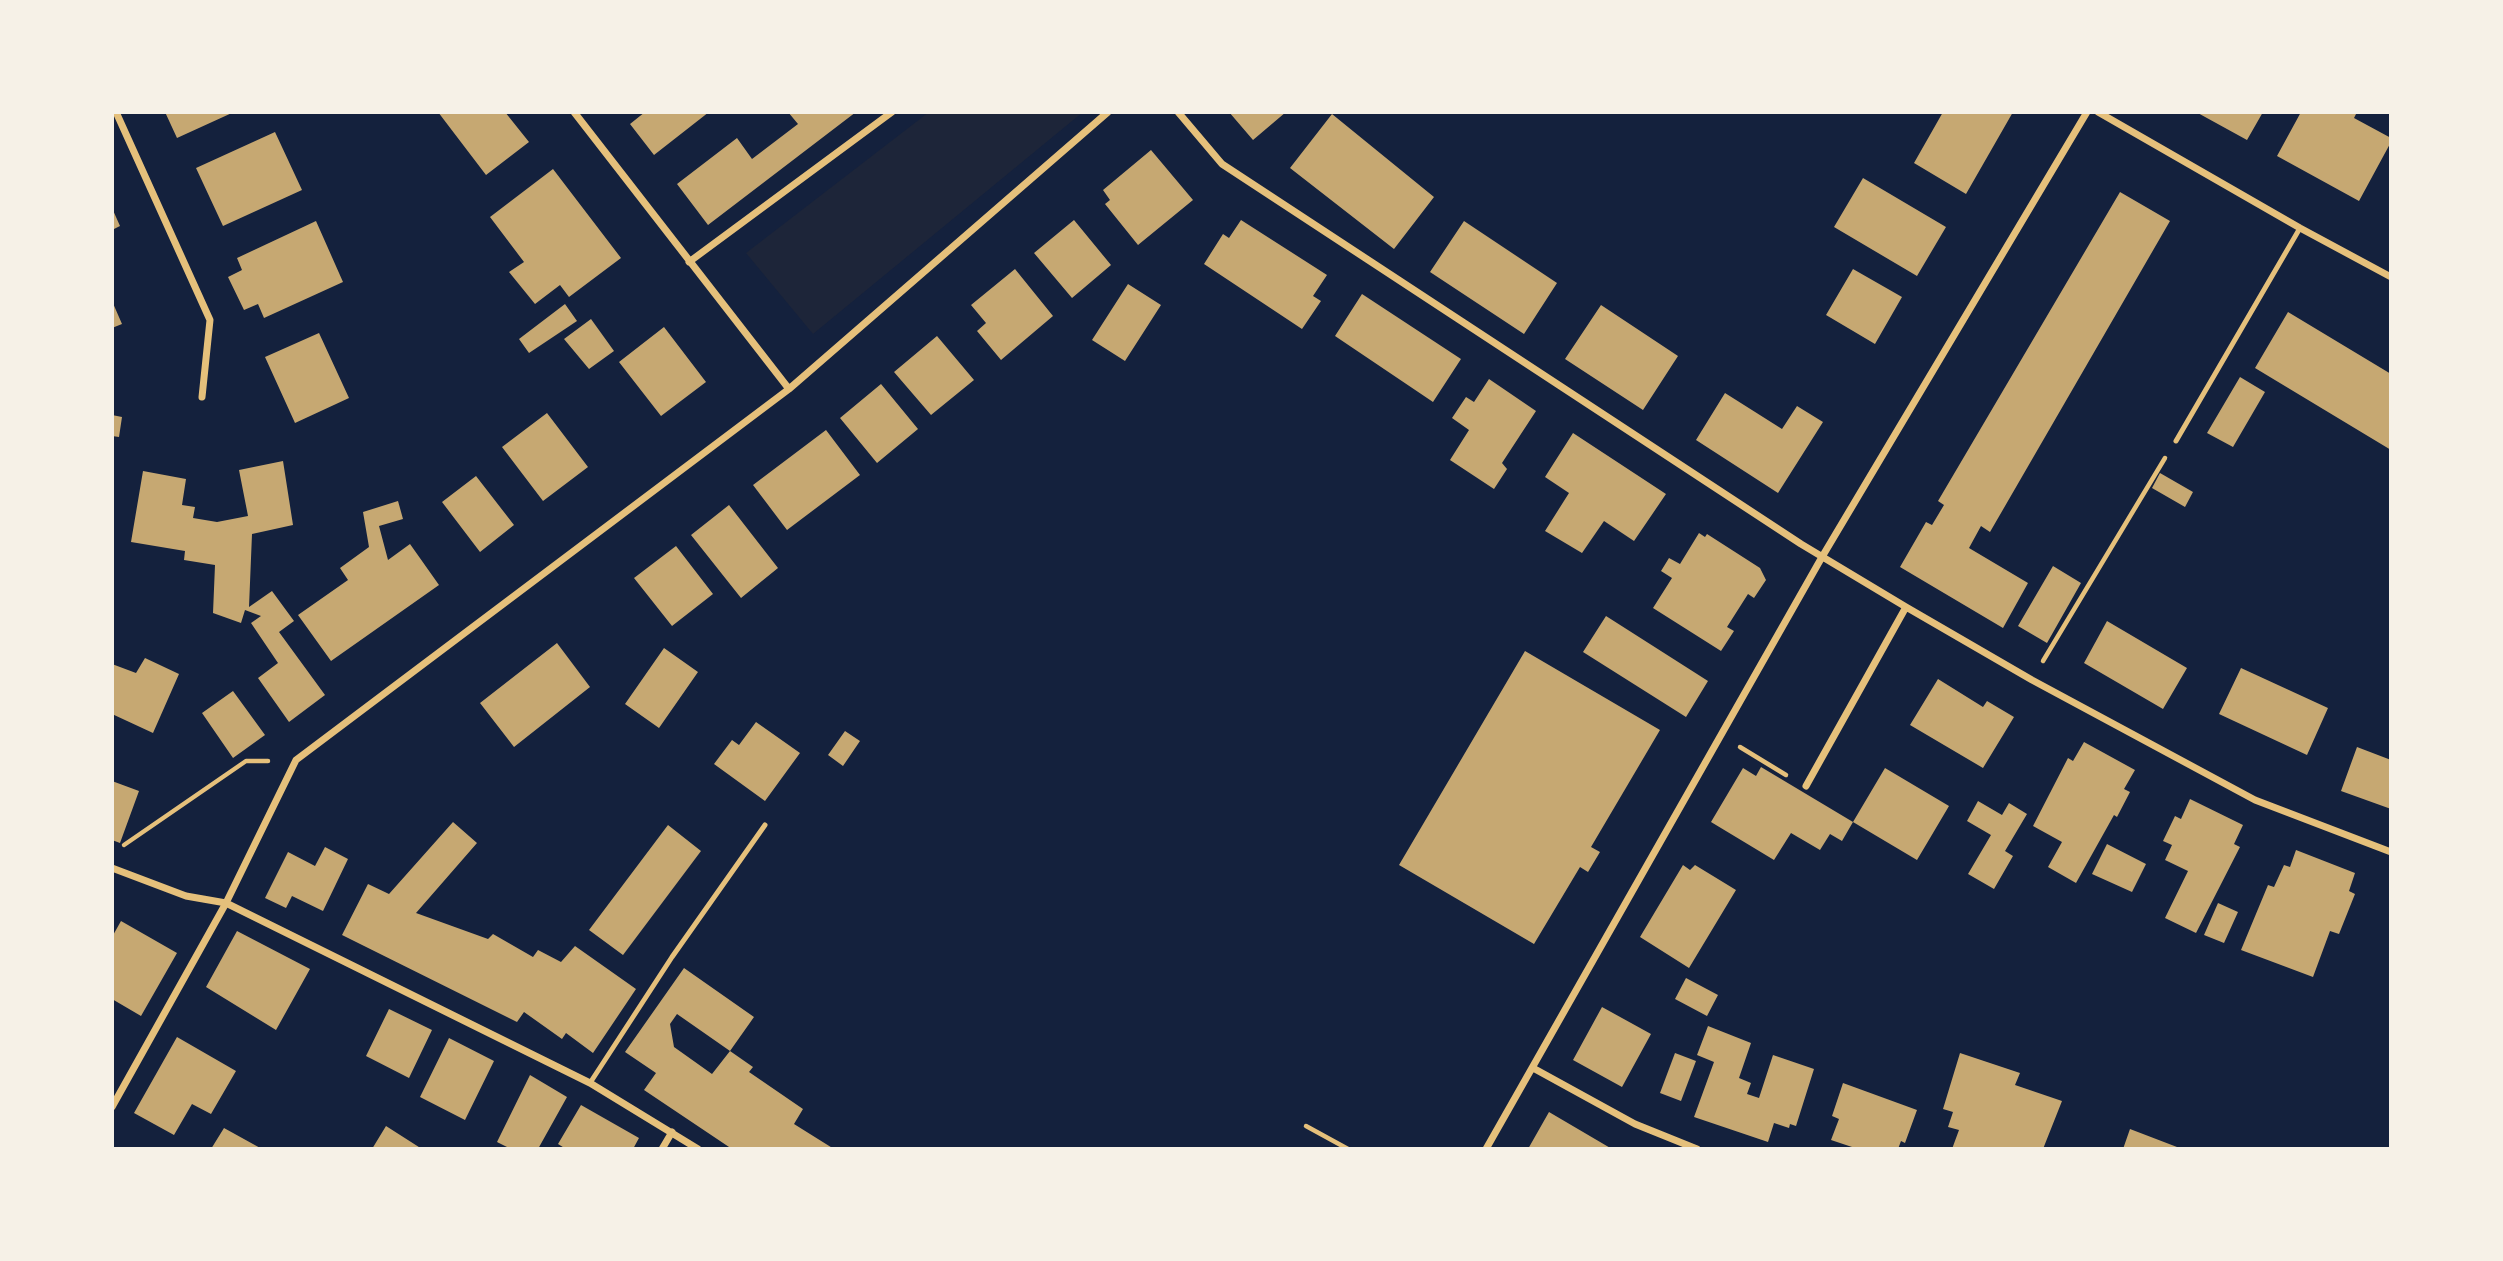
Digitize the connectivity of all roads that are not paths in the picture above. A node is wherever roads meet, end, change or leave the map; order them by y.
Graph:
1 (116, 112) edge
2 (574, 112) edge
3 (892, 112) edge
4 (1108, 112) edge
5 (1178, 112) edge
6 (2088, 112) edge
7 (2098, 112) edge
8 (2300, 228) junction
9 (689, 262) junction
10 (2391, 277) edge
11 (789, 390) junction
12 (202, 397) dead end
13 (2176, 441) road end
14 (1822, 557) junction
15 (1906, 607) junction
16 (1806, 786) road end
17 (765, 825) dead end
18 (2391, 852) edge
19 (112, 868) edge
20 (226, 903) junction
21 (1533, 1068) junction
22 (590, 1083) junction
23 (112, 1107) edge
24 (672, 1132) junction
25 (662, 1149) edge
26 (698, 1149) edge
27 (1486, 1149) edge
28 (1698, 1149) edge

1 - 12 street
2 - 9 street
3 - 9 street
4 - 11 street
5 - 14 street
6 - 14 street
7 - 8 street
8 - 10 street
8 - 13 lane
9 - 11 street
11 - 20 street
14 - 15 street
14 - 21 street
15 - 16 street
15 - 18 street
17 - 22 lane
19 - 20 street
20 - 22 street
20 - 23 street
21 - 27 street
21 - 28 street
22 - 24 street
24 - 25 street
24 - 26 street

